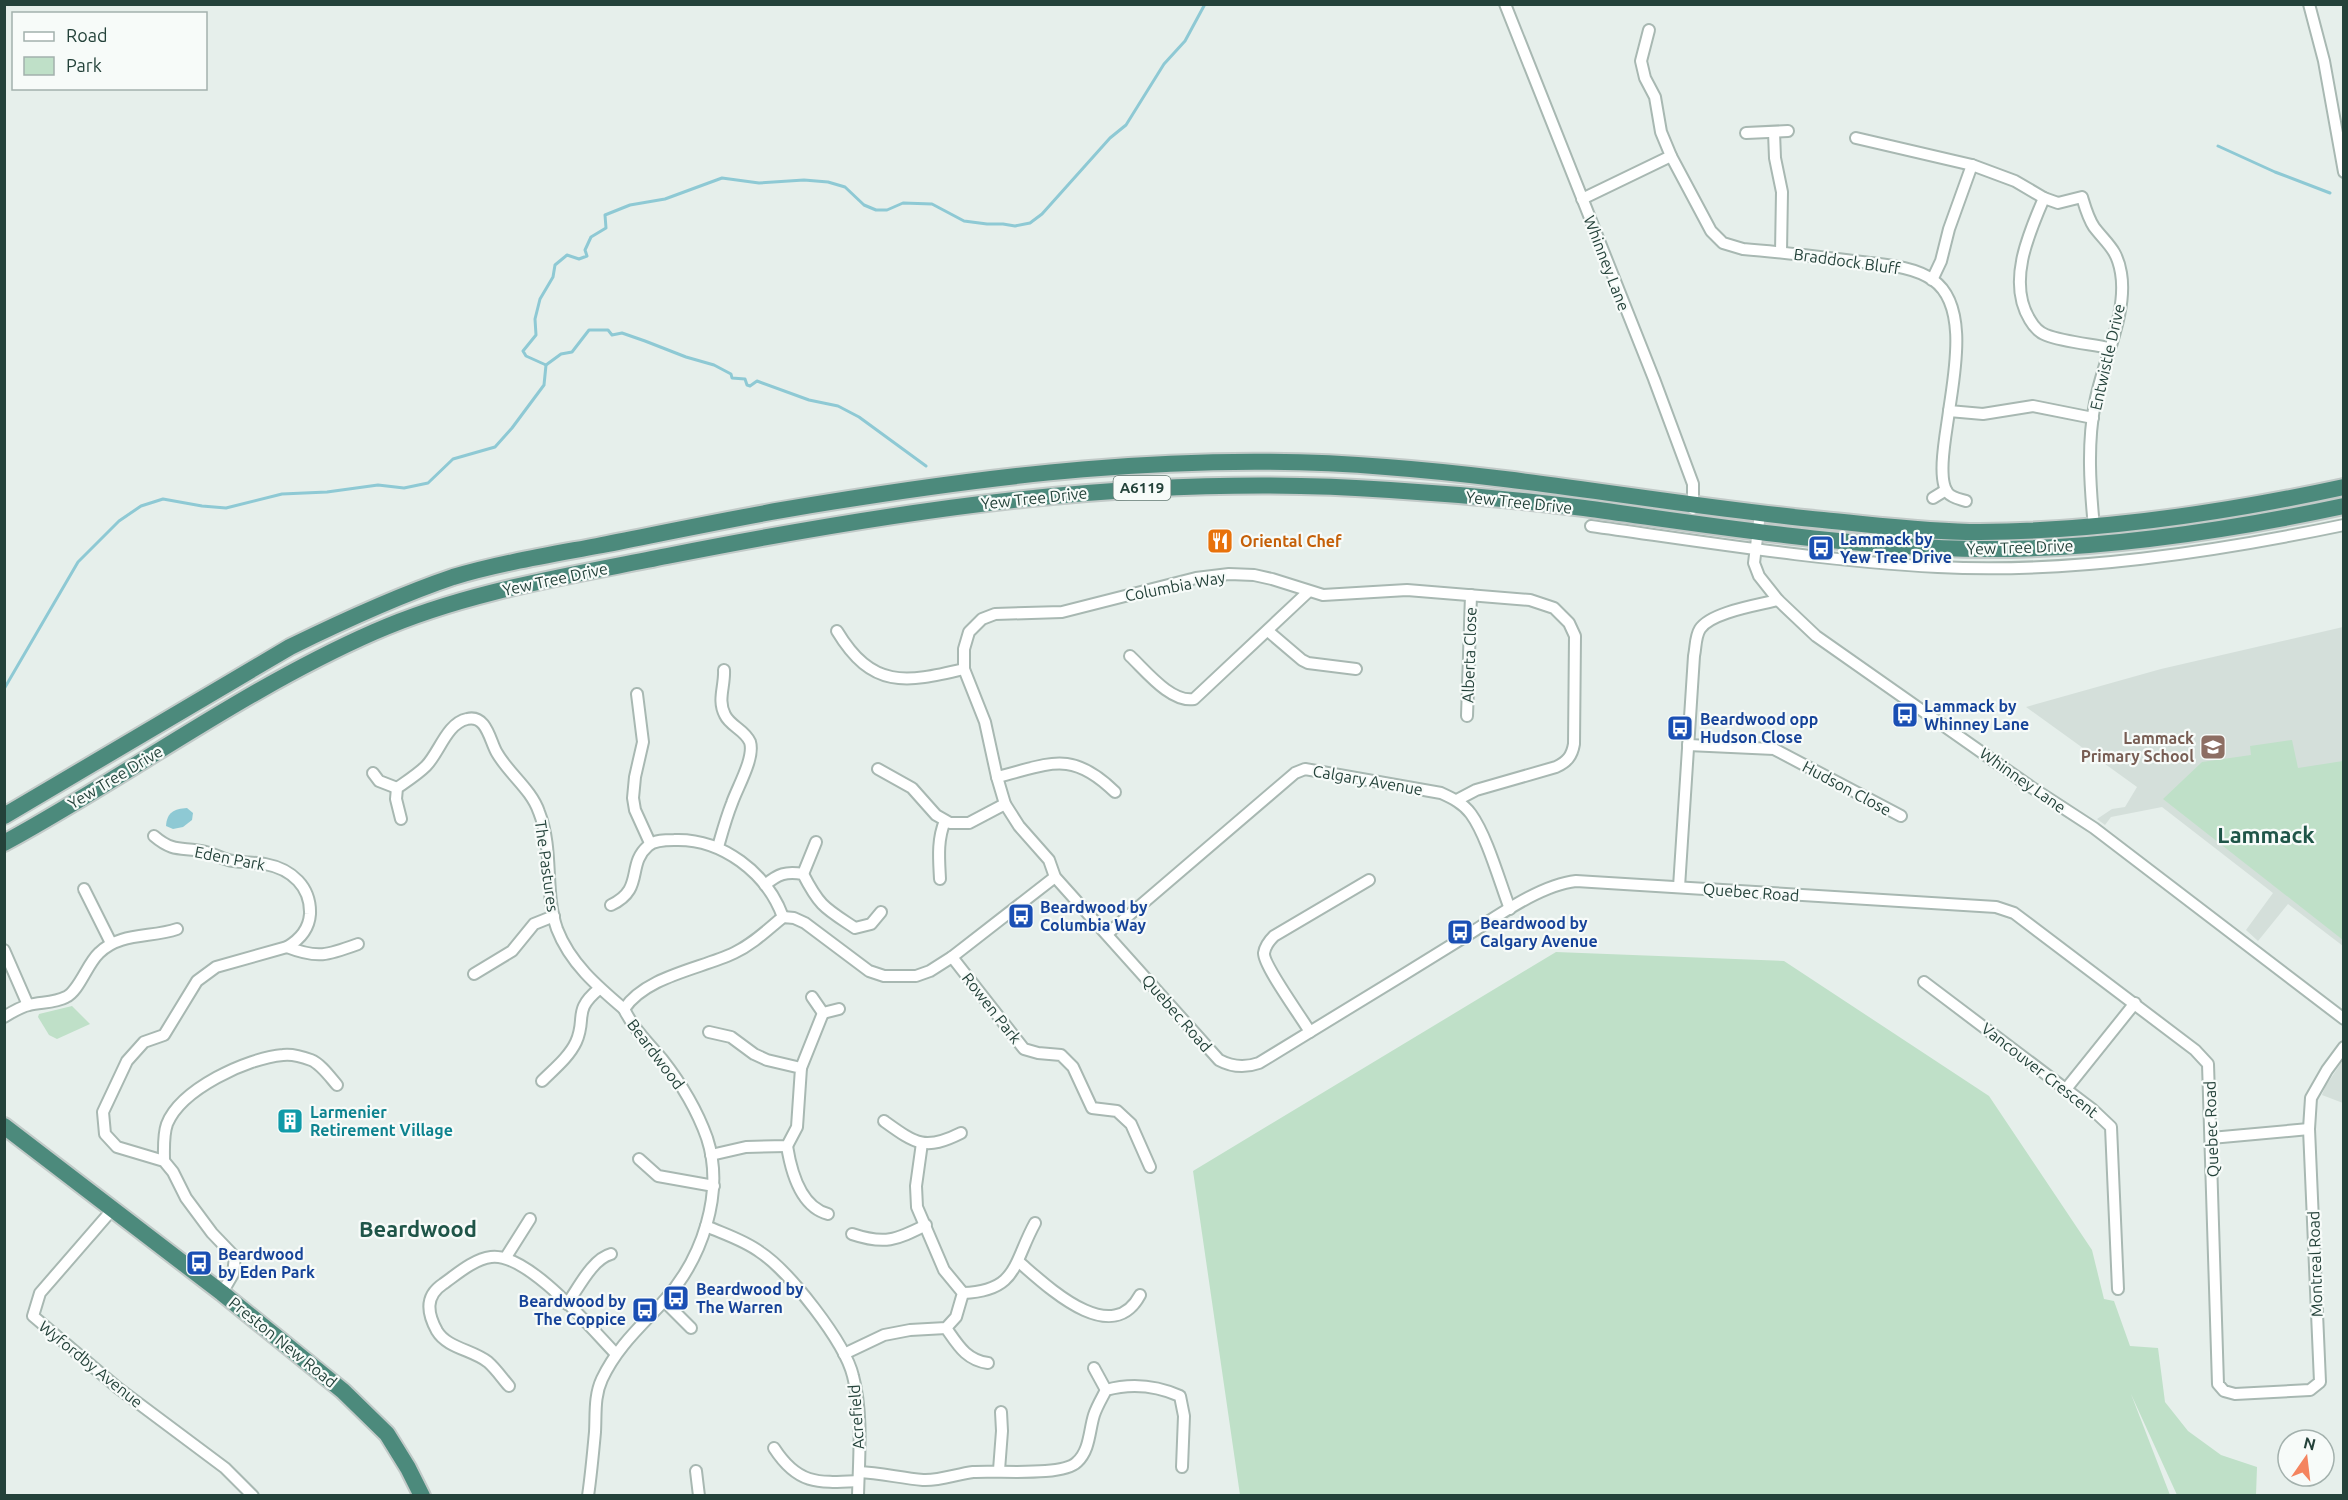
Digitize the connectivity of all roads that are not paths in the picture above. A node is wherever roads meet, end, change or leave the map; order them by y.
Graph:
1 (1505, 4) edge
2 (2309, 4) edge
3 (1649, 30) dead end
4 (1788, 131) dead end
5 (1774, 132) junction
6 (1746, 133) dead end
7 (1856, 138) dead end
8 (1671, 156) junction
9 (1972, 165) junction
10 (2343, 172) edge
11 (2044, 198) junction
12 (1582, 199) junction
13 (1780, 252) junction
14 (1932, 280) junction
15 (2109, 348) junction
16 (1949, 411) junction
17 (2092, 418) junction
18 (1286, 461) junction
19 (1036, 473) junction
20 (1286, 485) junction
21 (2343, 487) edge
22 (1946, 490) junction
23 (1038, 496) junction
24 (1933, 498) dead end
25 (1966, 501) dead end
26 (1693, 505) junction
27 (2343, 506) edge
28 (1760, 513) junction
29 (1691, 524) junction
30 (2343, 525) edge
31 (1591, 526) dead end
32 (2094, 527) junction
33 (1758, 532) junction
34 (2096, 544) junction
35 (1755, 549) junction
36 (456, 577) junction
37 (1308, 592) junction
38 (1471, 595) junction
39 (462, 600) junction
40 (1778, 600) junction
41 (837, 631) dead end
42 (1268, 631) junction
43 (1130, 656) dead end
44 (964, 669) junction
45 (1356, 669) dead end
46 (724, 670) dead end
47 (637, 694) dead end
48 (1467, 716) dead end
49 (1688, 745) junction
50 (878, 769) dead end
51 (372, 773) dead end
52 (997, 777) junction
53 (397, 788) junction
54 (1114, 792) dead end
55 (1456, 800) junction
56 (1005, 804) junction
57 (4, 816) edge
58 (1901, 816) dead end
59 (401, 819) dead end
60 (945, 821) junction
61 (154, 836) dead end
62 (816, 842) dead end
63 (4, 843) edge
64 (650, 843) junction
65 (718, 848) junction
66 (803, 874) junction
67 (1055, 877) junction
68 (940, 879) dead end
69 (1369, 880) dead end
70 (765, 885) junction
71 (1679, 887) junction
72 (84, 889) dead end
73 (611, 905) dead end
74 (1510, 909) junction
75 (881, 912) dead end
76 (554, 916) junction
77 (783, 917) junction
78 (177, 929) dead end
79 (1107, 934) junction
80 (111, 944) junction
81 (358, 944) dead end
82 (287, 947) junction
83 (4, 950) edge
84 (952, 957) junction
85 (474, 974) dead end
86 (1924, 982) dead end
87 (599, 989) junction
88 (812, 998) dead end
89 (2134, 1003) junction
90 (28, 1005) junction
91 (624, 1009) junction
92 (839, 1009) dead end
93 (823, 1013) junction
94 (4, 1017) edge
95 (2343, 1019) edge
96 (709, 1032) dead end
97 (1310, 1032) junction
98 (2343, 1047) edge
99 (801, 1068) junction
100 (542, 1081) dead end
101 (337, 1085) dead end
102 (2066, 1089) junction
103 (884, 1120) dead end
104 (4, 1126) edge
105 (2309, 1129) junction
106 (961, 1133) dead end
107 (2211, 1138) junction
108 (922, 1143) junction
109 (787, 1146) junction
110 (711, 1155) junction
111 (639, 1159) dead end
112 (164, 1161) junction
113 (1150, 1167) dead end
114 (714, 1186) junction
115 (112, 1210) junction
116 (828, 1214) dead end
117 (530, 1219) dead end
118 (1035, 1223) dead end
119 (926, 1225) junction
120 (706, 1226) junction
121 (852, 1234) dead end
122 (611, 1254) dead end
123 (506, 1257) junction
124 (1019, 1262) junction
125 (2118, 1289) dead end
126 (222, 1293) junction
127 (963, 1293) junction
128 (1140, 1295) dead end
129 (664, 1301) junction
130 (567, 1304) junction
131 (691, 1328) dead end
132 (946, 1328) junction
133 (615, 1353) junction
134 (844, 1353) junction
135 (988, 1363) dead end
136 (1094, 1368) dead end
137 (2218, 1384) joint
138 (509, 1386) dead end
139 (1106, 1390) junction
140 (1001, 1412) dead end
141 (774, 1448) dead end
142 (1182, 1467) dead end
143 (999, 1470) junction
144 (696, 1471) dead end
145 (858, 1476) junction
146 (253, 1496) edge
147 (422, 1496) edge
148 (588, 1496) edge
149 (699, 1496) edge
150 (858, 1496) edge

1 - 12 street, Whinney Lane
2 - 10 street
3 - 8 street
4 - 5 street
5 - 6 street
5 - 13 street
7 - 9 street
8 - 12 street
8 - 13 street, Braddock Bluff
9 - 11 street
9 - 14 street
11 - 15 street, Entwistle Drive
11 - 15 street
12 - 26 street, Whinney Lane
13 - 14 street, Braddock Bluff
14 - 16 street
15 - 17 street, Entwistle Drive
16 - 17 street
16 - 22 street
17 - 32 street, Entwistle Drive
18 - 19 highway, Yew Tree Drive / A6119
18 - 20 highway
18 - 26 highway, Yew Tree Drive / A6119
19 - 23 highway
19 - 36 highway, Yew Tree Drive / A6119
20 - 23 highway, Yew Tree Drive / A6119
20 - 29 highway, Yew Tree Drive / A6119
21 - 32 highway, Yew Tree Drive / A6119
22 - 24 street
22 - 25 street
23 - 39 highway, Yew Tree Drive / A6119
26 - 28 highway, Yew Tree Drive / A6119
26 - 29 street, Whinney Lane
27 - 34 highway, Yew Tree Drive / A6119
28 - 32 highway, Yew Tree Drive / A6119
28 - 33 street, Whinney Lane
29 - 33 highway, Yew Tree Drive / A6119
30 - 35 street
31 - 35 street
32 - 34 highway
33 - 34 highway, Yew Tree Drive / A6119
33 - 35 street, Whinney Lane
35 - 40 street, Whinney Lane
36 - 39 highway
36 - 57 highway, Yew Tree Drive / A6119
37 - 38 street, Columbia Way
37 - 42 street
37 - 44 street, Columbia Way
38 - 48 street, Alberta Close
38 - 55 street, Columbia Way
39 - 63 highway, Yew Tree Drive / A6119
40 - 49 street
40 - 95 street, Whinney Lane
41 - 44 street
42 - 43 street
42 - 45 street
44 - 52 street, Columbia Way
46 - 65 street
47 - 64 street
49 - 58 street, Hudson Close
49 - 71 street
50 - 60 street
51 - 53 street
52 - 54 street
52 - 56 street, Columbia Way
53 - 59 street
53 - 76 street, The Pastures
55 - 74 street
55 - 79 street, Calgary Avenue
56 - 60 street
56 - 67 street, Columbia Way
60 - 68 street
61 - 82 street, Eden Park
62 - 66 street
64 - 65 street
64 - 73 street
65 - 70 street
66 - 70 street
66 - 75 street
67 - 79 street, Quebec Road
67 - 84 street
69 - 97 street
70 - 77 street
71 - 74 street, Quebec Road
71 - 89 street, Quebec Road
72 - 80 street
74 - 97 street, Quebec Road
76 - 85 street
76 - 87 street, The Pastures
77 - 84 street
77 - 91 street, Beardwood
78 - 80 street
79 - 97 street, Quebec Road
80 - 90 street
81 - 82 street
82 - 112 street
83 - 90 street
84 - 113 street, Rowen Park
86 - 102 street, Vancouver Crescent
87 - 91 street, The Pastures
87 - 100 street
88 - 93 street
89 - 102 street
89 - 107 street, Quebec Road
90 - 94 street
91 - 110 street, Beardwood
92 - 93 street
93 - 99 street
96 - 99 street
98 - 105 street, Montreal Road
99 - 109 street
101 - 112 street
102 - 125 street, Vancouver Crescent
103 - 108 street
104 - 115 highway, Preston New Road
105 - 107 street
105 - 137 street, Montreal Road
106 - 108 street
107 - 137 street, Quebec Road
108 - 119 street
109 - 110 street
109 - 116 street
110 - 114 street, Beardwood
111 - 114 street
112 - 126 street
114 - 120 street, Beardwood
115 - 126 highway, Preston New Road
115 - 146 street, Wyfordby Avenue
117 - 123 street
118 - 124 street
119 - 121 street
119 - 127 street
120 - 129 street, Beardwood
120 - 134 street, Acrefield
122 - 130 street
123 - 130 street
123 - 138 street
124 - 127 street
124 - 128 street
126 - 147 highway, Preston New Road
127 - 132 street
129 - 131 street
129 - 133 street, Beardwood
130 - 133 street
132 - 134 street
132 - 135 street
133 - 148 street, Beardwood
134 - 145 street, Acrefield
136 - 139 street
139 - 142 street
139 - 143 street
140 - 143 street
141 - 145 street
143 - 145 street
144 - 149 street
145 - 150 street, Acrefield

